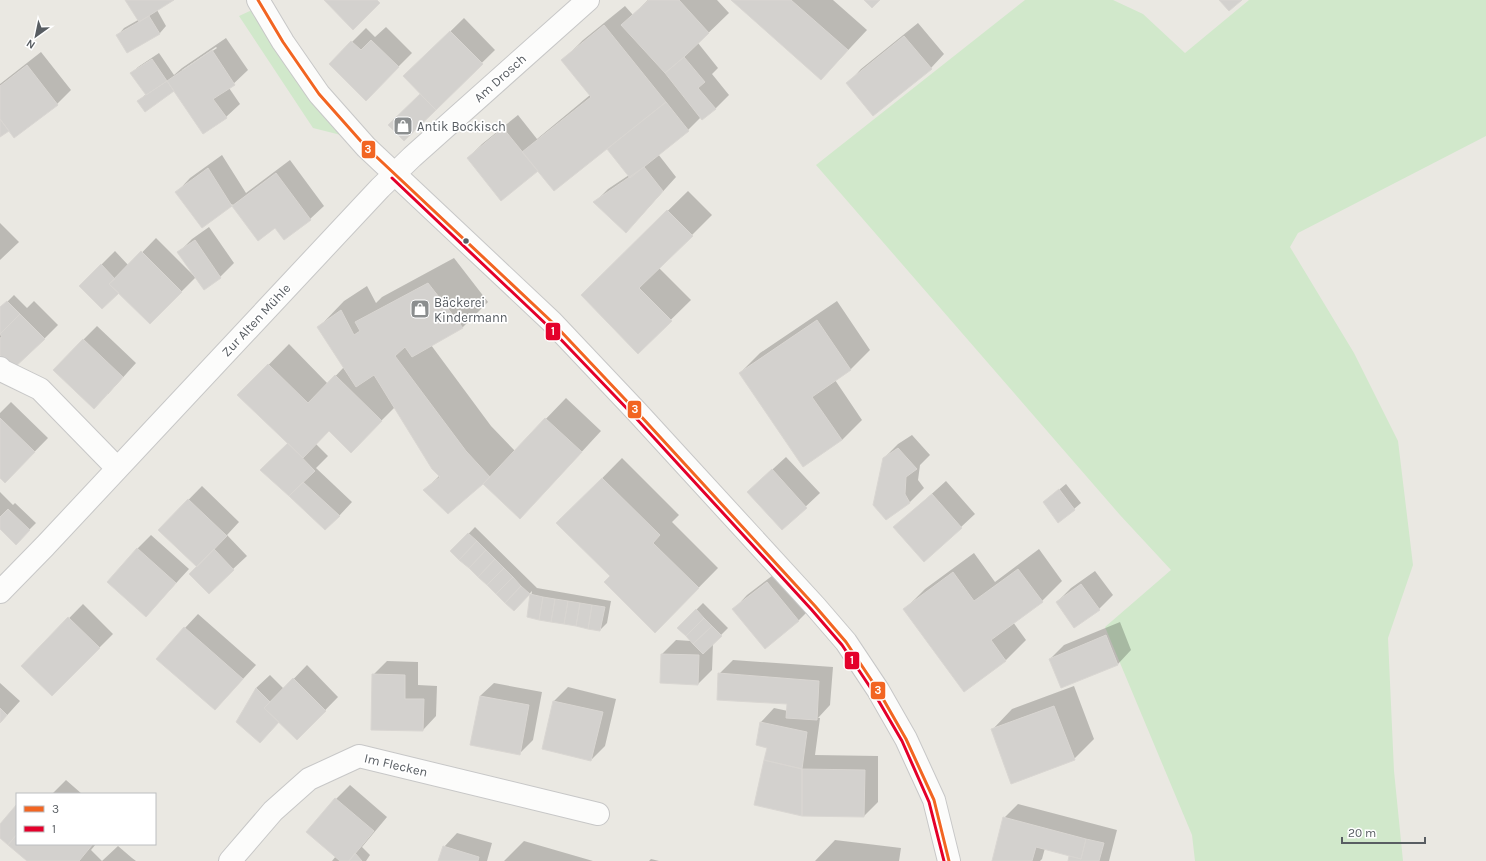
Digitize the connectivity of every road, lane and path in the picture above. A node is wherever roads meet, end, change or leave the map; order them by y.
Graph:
1 (258, 0) edge
2 (588, 0) edge
3 (395, 174) junction
4 (0, 368) edge
5 (118, 468) junction
6 (0, 592) edge
7 (598, 814) dead end
8 (230, 861) edge
9 (949, 861) edge

1 - 3 street
2 - 3 street, Am Drosch
3 - 5 street, Zur Alten Mühle
3 - 9 street
4 - 5 street
5 - 6 street, Zur Alten Mühle
7 - 8 street, Im Flecken

